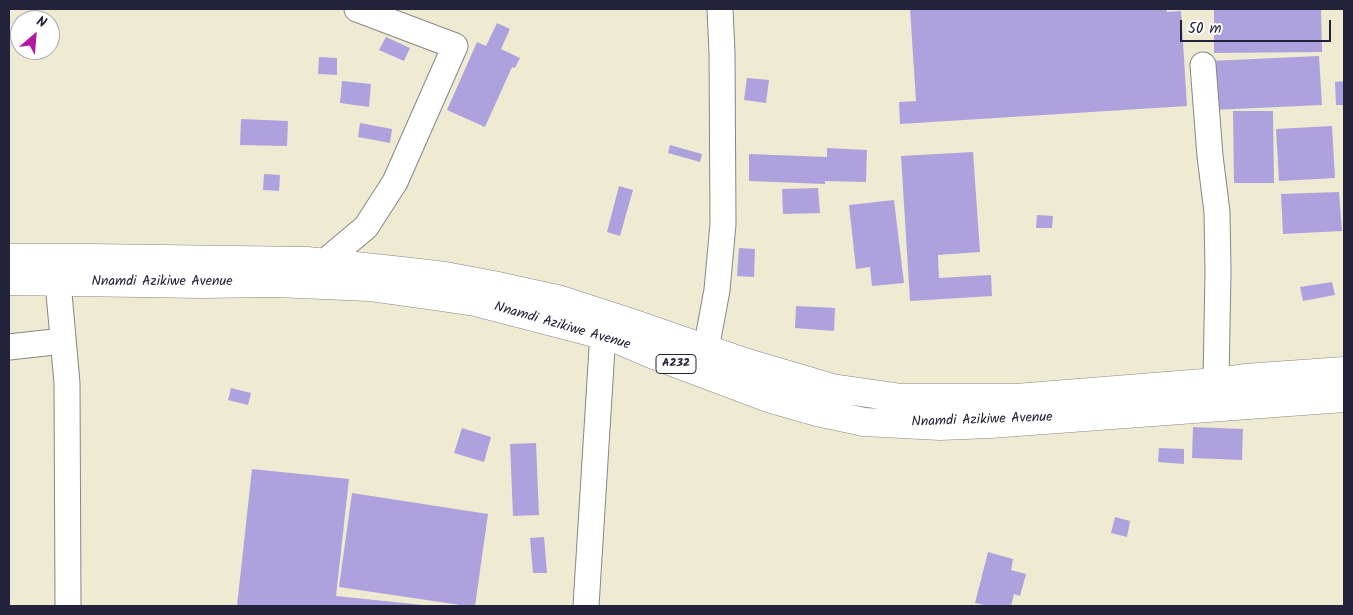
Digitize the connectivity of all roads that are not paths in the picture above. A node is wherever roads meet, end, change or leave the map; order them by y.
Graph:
1 (357, 9) edge
2 (720, 9) edge
3 (1203, 65) dead end
4 (9, 258) edge
5 (323, 263) junction
6 (9, 281) edge
7 (58, 282) junction
8 (603, 324) junction
9 (63, 341) junction
10 (9, 347) edge
11 (706, 349) junction
12 (1344, 371) edge
13 (1216, 382) junction
14 (1344, 398) edge
15 (68, 606) edge
16 (586, 606) edge

1 - 5 street
2 - 11 street
3 - 13 street
4 - 5 main road, Nnamdi Azikiwe Avenue / A232
5 - 8 main road, Nnamdi Azikiwe Avenue / A232
6 - 7 main road, Nnamdi Azikiwe Avenue / A232
7 - 8 main road, Nnamdi Azikiwe Avenue / A232
7 - 9 street
8 - 11 main road, Nnamdi Azikiwe Avenue / A232
8 - 14 main road, Nnamdi Azikiwe Avenue / A232
8 - 16 street
9 - 10 street
9 - 15 street
11 - 13 main road, Nnamdi Azikiwe Avenue / A232
12 - 13 main road, Nnamdi Azikiwe Avenue / A232

